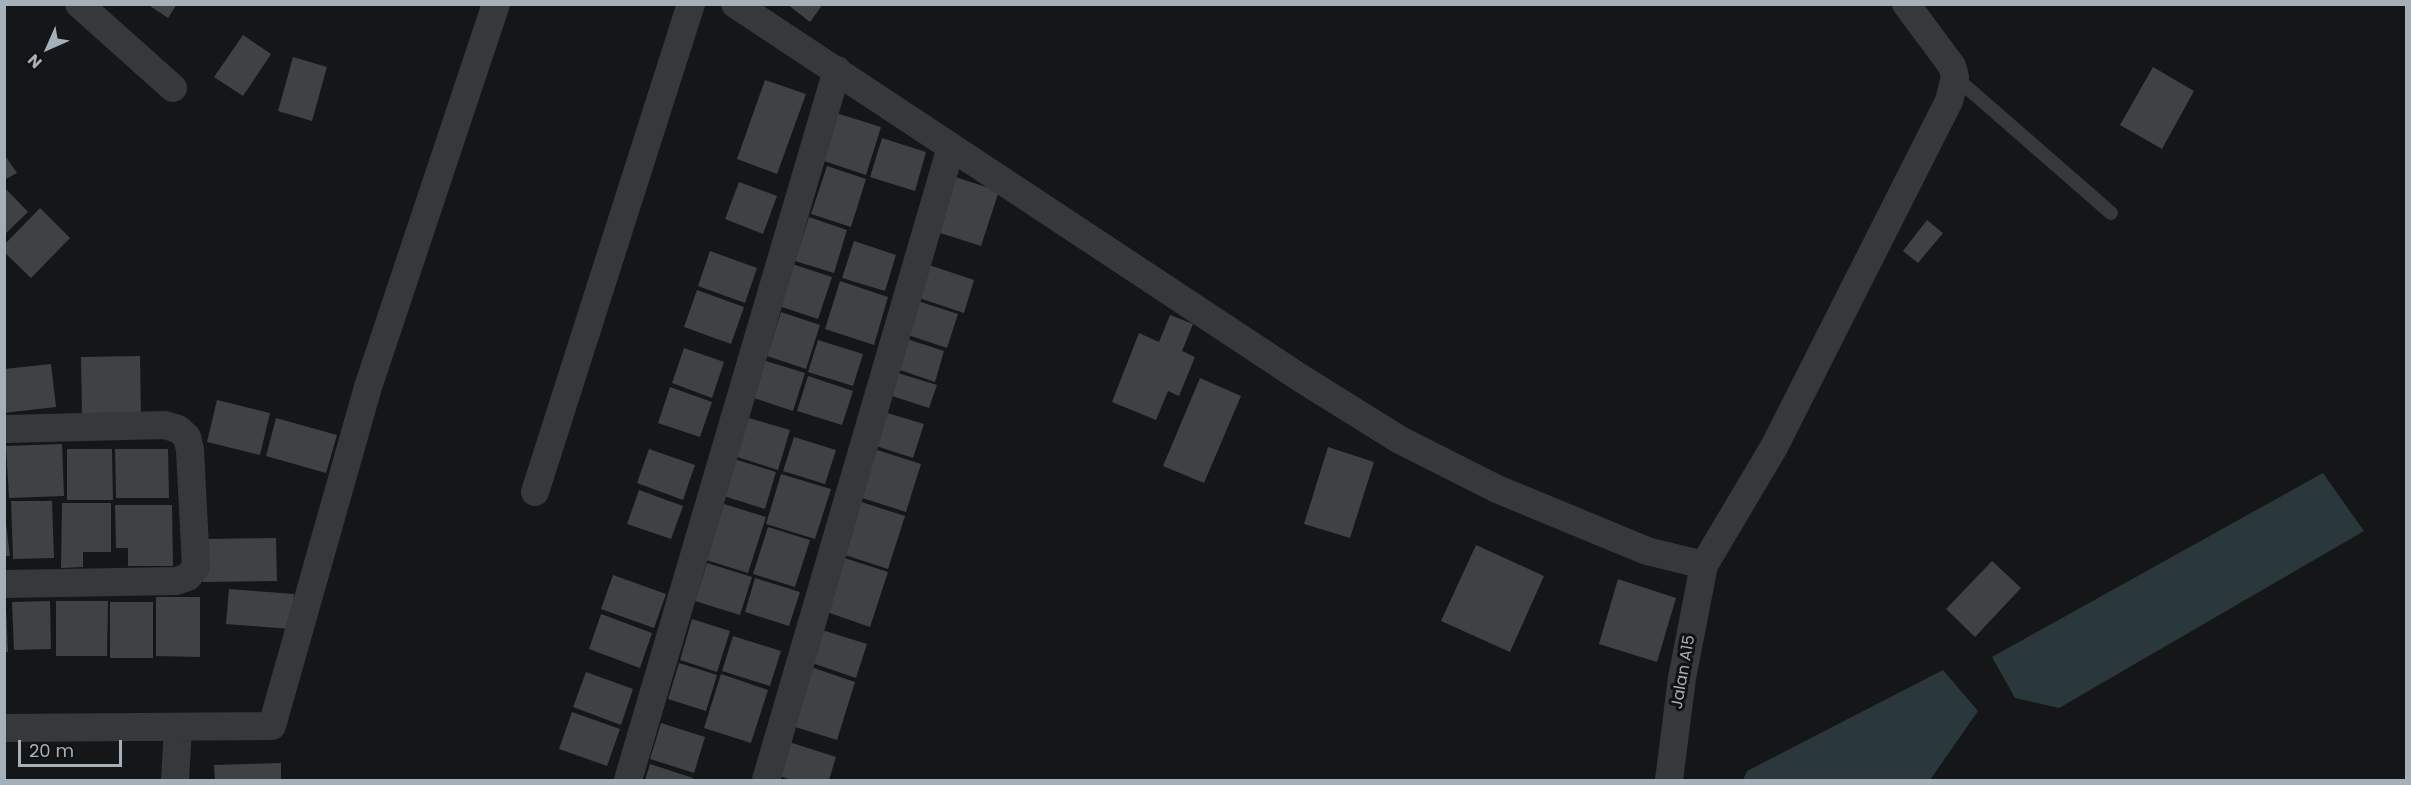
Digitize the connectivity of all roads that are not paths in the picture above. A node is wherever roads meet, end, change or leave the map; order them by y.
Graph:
1 (79, 4) edge
2 (496, 4) edge
3 (691, 4) edge
4 (735, 4) edge
5 (1905, 4) edge
6 (837, 70) junction
7 (1955, 77) junction
8 (174, 87) dead end
9 (951, 147) junction
10 (2111, 213) dead end
11 (4, 429) edge
12 (535, 492) dead end
13 (1704, 565) junction
14 (4, 584) edge
15 (178, 727) junction
16 (4, 728) edge
17 (175, 780) edge
18 (628, 780) edge
19 (766, 780) edge
20 (1668, 780) edge

1 - 8 street
2 - 15 street
3 - 12 street
4 - 6 street
5 - 7 street
6 - 9 street
6 - 18 street
7 - 10 lane
7 - 13 street, Jalan A15
9 - 13 street
9 - 19 street
11 - 14 street
13 - 20 street, Jalan A15
15 - 16 street
15 - 17 street

